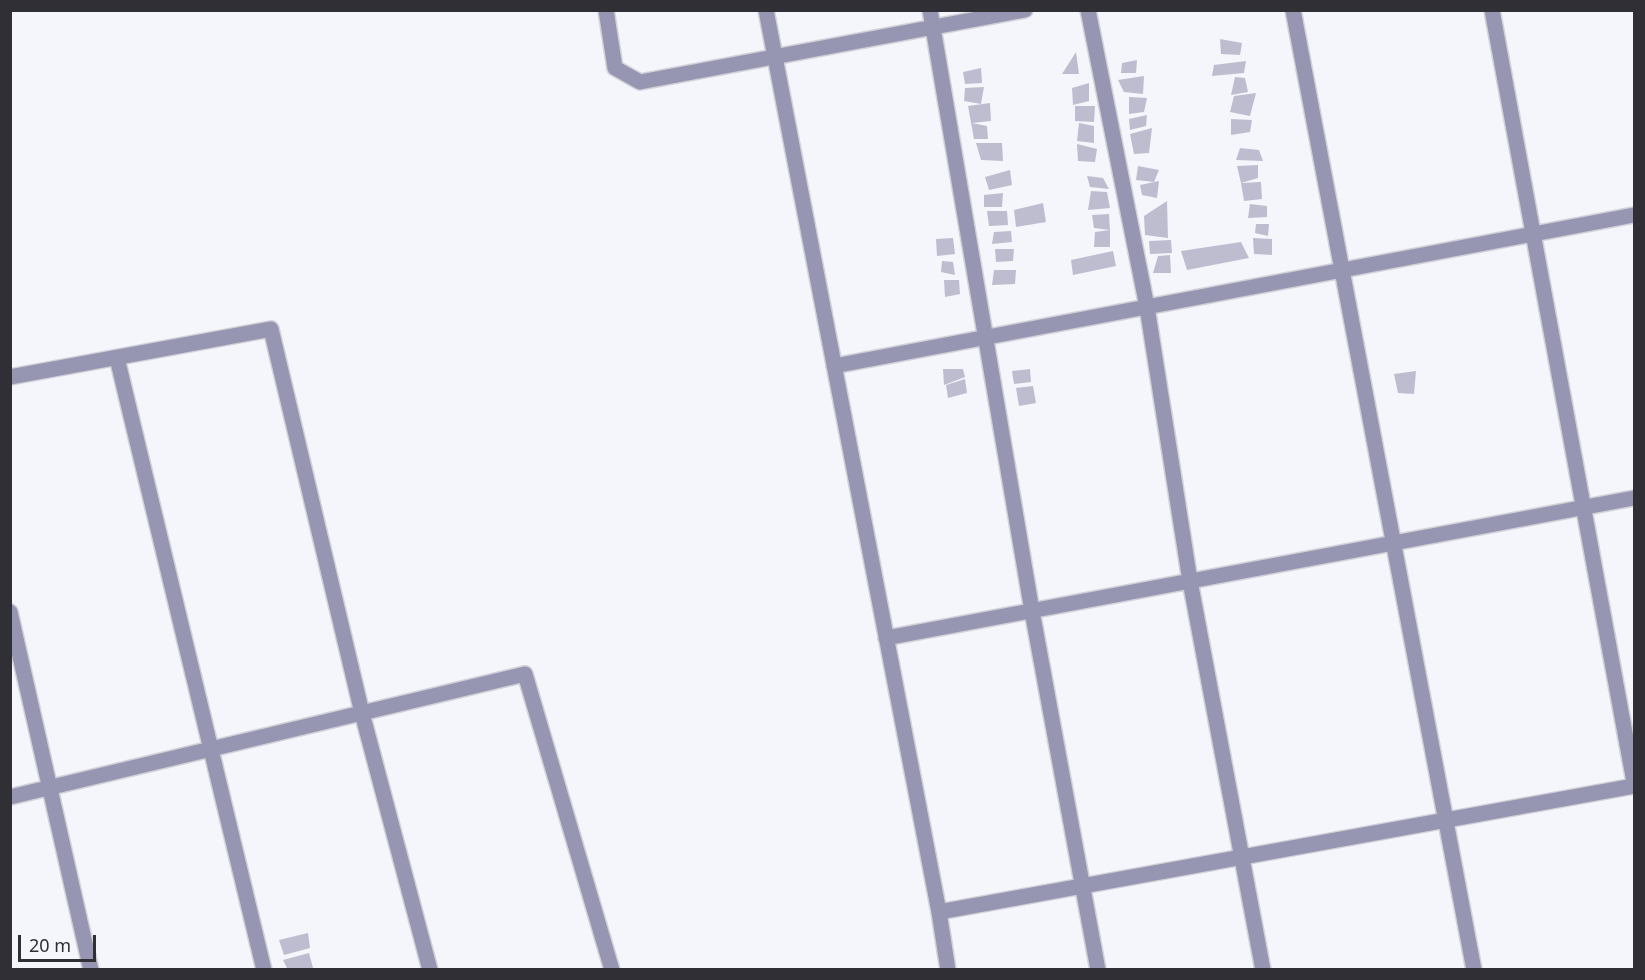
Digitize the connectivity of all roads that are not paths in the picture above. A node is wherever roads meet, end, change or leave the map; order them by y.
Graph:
1 (606, 10) edge
2 (766, 10) edge
3 (930, 10) edge
4 (1025, 10) edge
5 (1088, 10) edge
6 (1293, 10) edge
7 (1492, 10) edge
8 (933, 27) junction
9 (774, 57) junction
10 (1635, 215) edge
11 (1531, 235) junction
12 (1342, 271) junction
13 (1147, 307) junction
14 (987, 337) junction
15 (117, 358) junction
16 (834, 366) junction
17 (10, 377) edge
18 (1635, 498) edge
19 (1582, 508) junction
20 (1395, 543) junction
21 (1190, 581) junction
22 (1032, 611) junction
23 (10, 612) edge
24 (886, 638) junction
25 (362, 713) junction
26 (211, 749) junction
27 (1635, 784) edge
28 (50, 788) junction
29 (10, 797) edge
30 (1446, 821) junction
31 (1241, 858) junction
32 (1083, 886) junction
33 (939, 912) junction
34 (91, 969) edge
35 (264, 969) edge
36 (430, 969) edge
37 (612, 969) edge
38 (948, 969) edge
39 (1098, 969) edge
40 (1263, 969) edge
41 (1474, 969) edge

1 - 9 street
2 - 9 street
3 - 8 street
4 - 8 street
5 - 13 street
6 - 12 street
7 - 11 street
8 - 9 street
8 - 14 street
9 - 16 street
10 - 11 street
11 - 12 street
11 - 19 street
12 - 13 street
12 - 20 street
13 - 14 street
13 - 21 street
14 - 16 street
14 - 22 street
15 - 17 street
15 - 25 street
15 - 26 street
16 - 24 street
18 - 19 street
19 - 20 street
19 - 27 street
20 - 21 street
20 - 30 street
21 - 22 street
21 - 31 street
22 - 24 street
22 - 32 street
23 - 28 street
24 - 33 street
25 - 26 street
25 - 36 street
25 - 37 street
26 - 28 street
26 - 35 street
27 - 30 street
28 - 29 street
28 - 34 street
30 - 31 street
30 - 41 street
31 - 32 street
31 - 40 street
32 - 33 street
32 - 39 street
33 - 38 street

